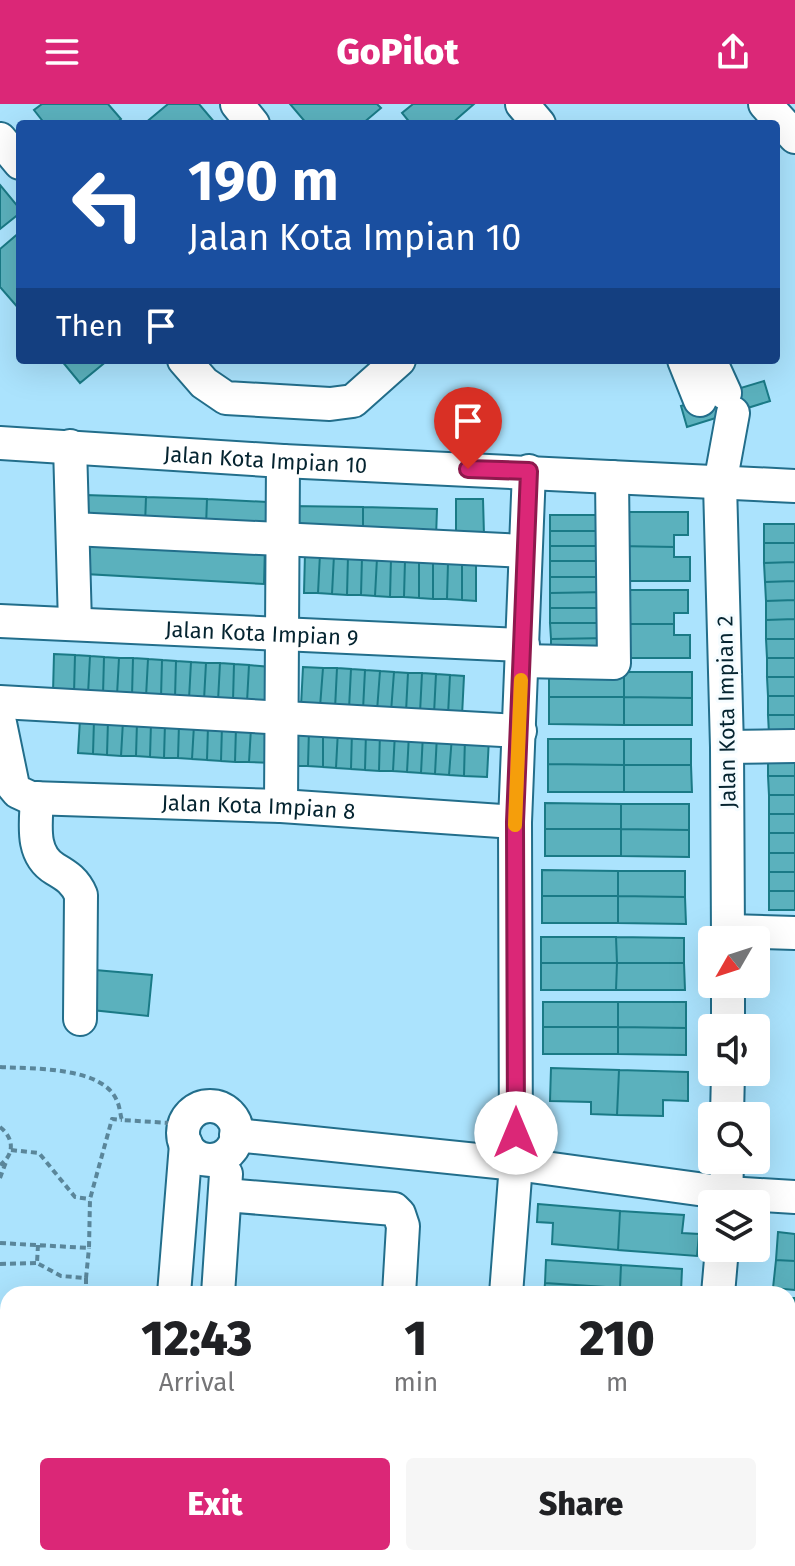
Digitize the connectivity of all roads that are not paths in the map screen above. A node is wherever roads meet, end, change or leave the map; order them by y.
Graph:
1 (237, 104) edge
2 (522, 104) edge
3 (765, 104) edge
4 (250, 120) edge
5 (536, 120) edge
6 (780, 120) edge
7 (780, 120) edge
8 (795, 137) edge
9 (0, 139) edge
10 (16, 158) edge
11 (187, 364) edge
12 (395, 364) edge
13 (687, 364) edge
14 (711, 364) edge
15 (716, 407) junction
16 (0, 443) edge
17 (70, 446) junction
18 (283, 461) junction
19 (722, 470) junction
20 (529, 471) junction
21 (612, 477) junction
22 (795, 486) edge
23 (73, 529) junction
24 (283, 540) junction
25 (525, 551) junction
26 (0, 621) edge
27 (75, 624) junction
28 (283, 634) junction
29 (523, 653) junction
30 (0, 702) edge
31 (283, 718) junction
32 (0, 723) edge
33 (520, 731) junction
34 (795, 746) edge
35 (727, 747) junction
36 (24, 789) junction
37 (281, 806) junction
38 (515, 822) junction
39 (728, 926) edge
40 (795, 933) edge
41 (770, 934) edge
42 (80, 1019) dead end
43 (185, 1134) junction
44 (232, 1144) junction
45 (516, 1164) junction
46 (698, 1194) edge
47 (225, 1195) junction
48 (795, 1197) edge
49 (770, 1198) edge
50 (721, 1262) edge
51 (175, 1286) edge
52 (219, 1286) edge
53 (399, 1286) edge
54 (507, 1286) edge
55 (719, 1286) edge

1 - 4 street
2 - 5 street
3 - 6 street
7 - 8 street
9 - 10 street
11 - 12 street
13 - 15 street
14 - 15 street
15 - 19 street, Jalan Kota Impian 2
16 - 17 street, Jalan Kota Impian 10
17 - 18 street, Jalan Kota Impian 10
17 - 23 street
18 - 20 street, Jalan Kota Impian 10
18 - 24 street
19 - 21 street, Jalan Kota Impian 10
19 - 22 street, Jalan Kota Impian 10
19 - 35 street, Jalan Kota Impian 2
20 - 21 street, Jalan Kota Impian 10
20 - 25 street
21 - 29 street, Jalan Kota Impian 9
23 - 24 street
23 - 27 street
24 - 25 street
24 - 28 street
25 - 29 street
26 - 27 street, Jalan Kota Impian 9
27 - 28 street, Jalan Kota Impian 9
28 - 29 street, Jalan Kota Impian 9
28 - 31 street
29 - 33 street
30 - 31 street
31 - 33 street
31 - 37 street
32 - 36 street
33 - 38 street
34 - 35 street
35 - 39 street, Jalan Kota Impian 2
36 - 37 street, Jalan Kota Impian 8
36 - 42 street
37 - 38 street, Jalan Kota Impian 8
38 - 45 street
40 - 41 street
43 - 44 street
43 - 44 street
43 - 51 street
44 - 45 street
44 - 47 street
45 - 46 street
45 - 54 street
47 - 52 street
47 - 53 street
48 - 49 street
50 - 55 street

